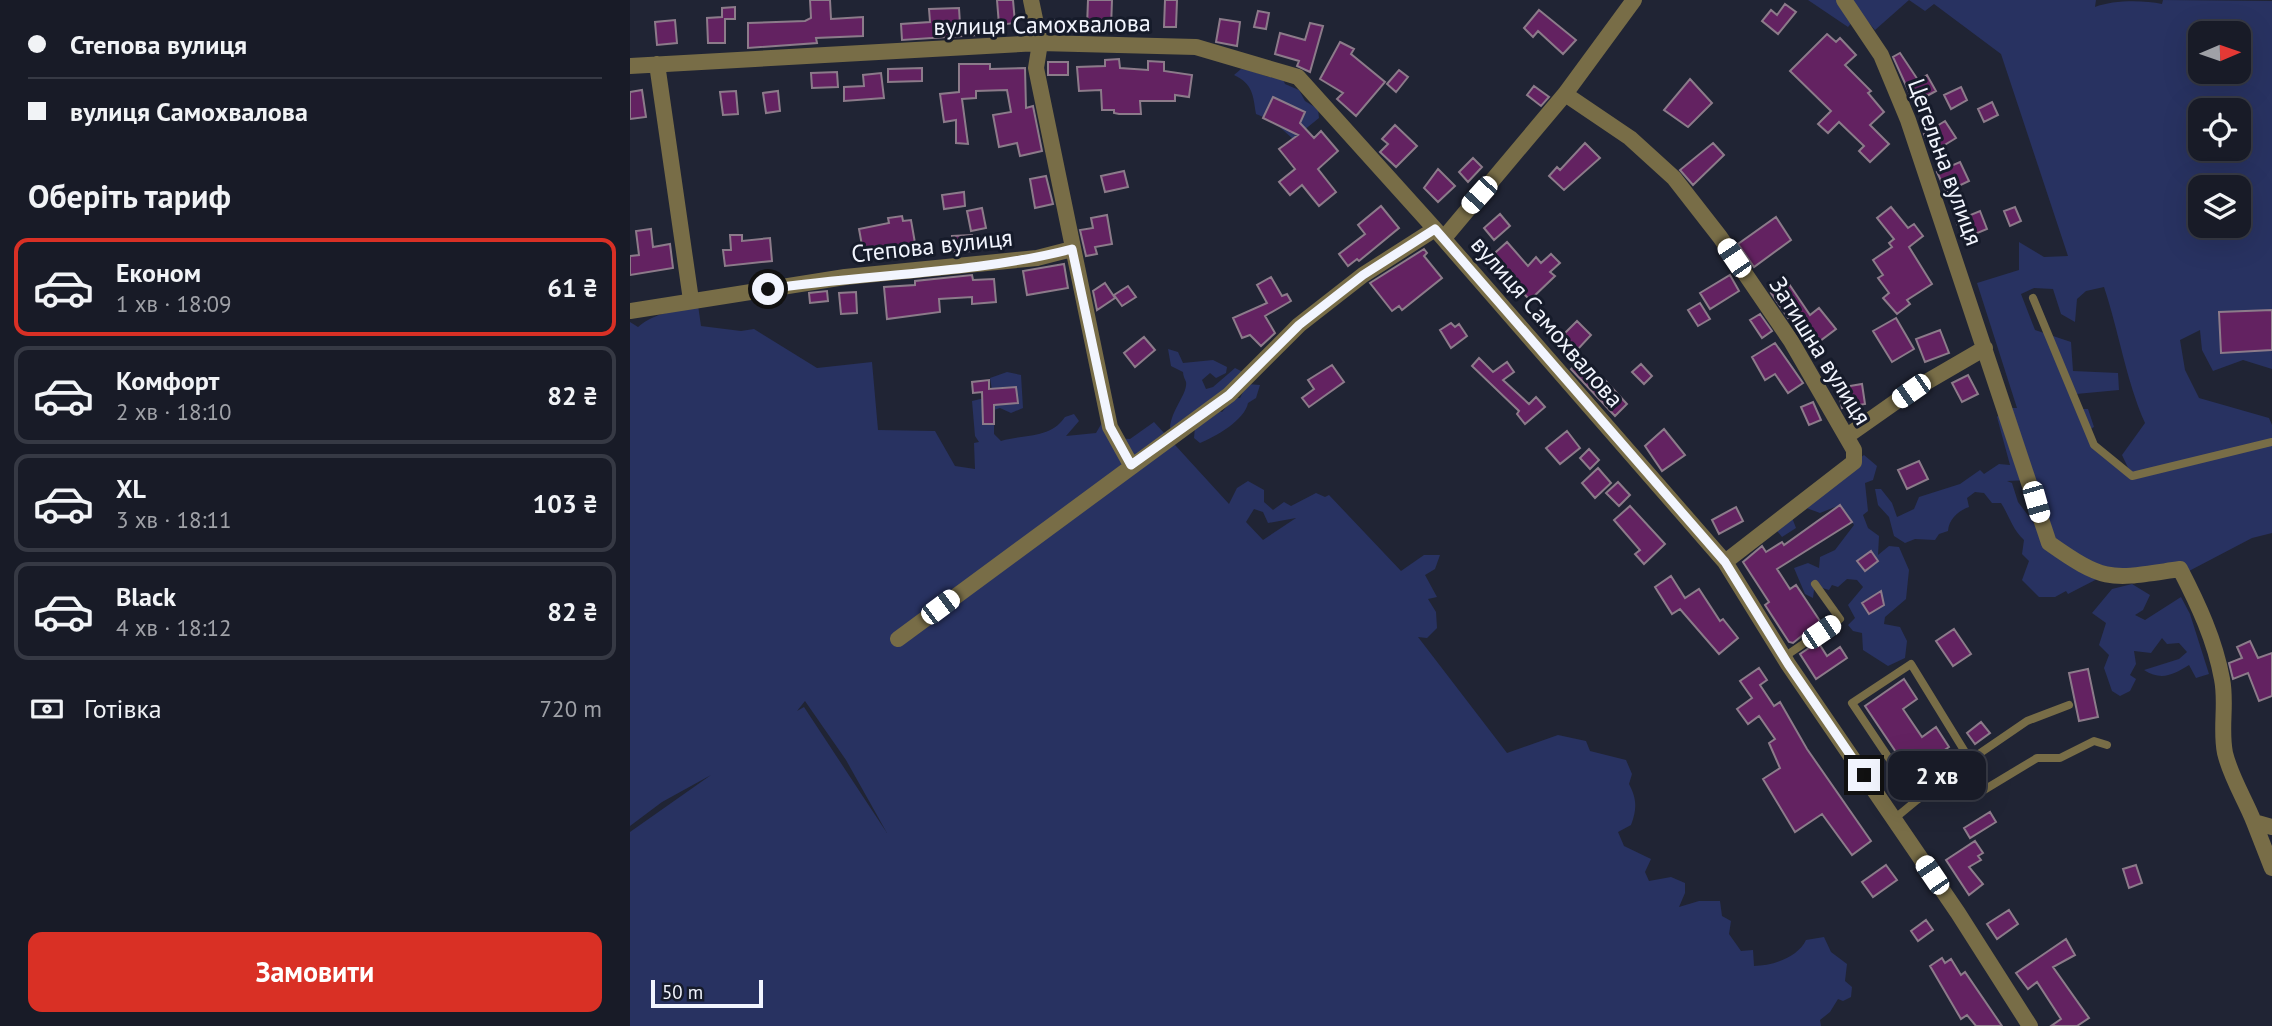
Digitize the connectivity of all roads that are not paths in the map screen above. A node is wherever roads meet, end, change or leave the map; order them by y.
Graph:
1 (1031, 0) edge
2 (1634, 0) edge
3 (1844, 0) edge
4 (1040, 43) junction
5 (657, 64) junction
6 (630, 66) edge
7 (1565, 94) junction
8 (1439, 233) junction
9 (1072, 249) junction
10 (2033, 298) dead end
11 (691, 300) junction
12 (630, 311) edge
13 (1985, 348) junction
14 (1847, 436) junction
15 (2272, 442) edge
16 (1131, 465) junction
17 (1725, 562) junction
18 (1815, 584) dead end
19 (898, 639) dead end
20 (1784, 657) junction
21 (2068, 705) dead end
22 (2107, 745) dead end
23 (1917, 800) junction
24 (1894, 819) junction
25 (2254, 822) junction
26 (2272, 827) edge
27 (2272, 869) edge
28 (2030, 1026) edge

1 - 4 street
2 - 7 street
3 - 13 street, Цегельна вулиця
4 - 5 street, вулиця Самохвалова
4 - 8 street, вулиця Самохвалова
4 - 9 street
5 - 6 street, вулиця Самохвалова
5 - 11 street
7 - 8 street
7 - 14 street, Затишна вулиця
8 - 16 street
8 - 17 street, вулиця Самохвалова
9 - 11 street, Степова вулиця
9 - 16 street
10 - 15 lane
11 - 12 street, Степова вулиця
13 - 14 street
13 - 25 street, Цегельна вулиця
14 - 17 street, Затишна вулиця
16 - 19 street
17 - 20 street, вулиця Самохвалова
18 - 20 lane
20 - 24 street, вулиця Самохвалова
21 - 23 lane
22 - 23 lane
23 - 24 lane
24 - 28 street, вулиця Самохвалова
25 - 26 street
25 - 27 street

